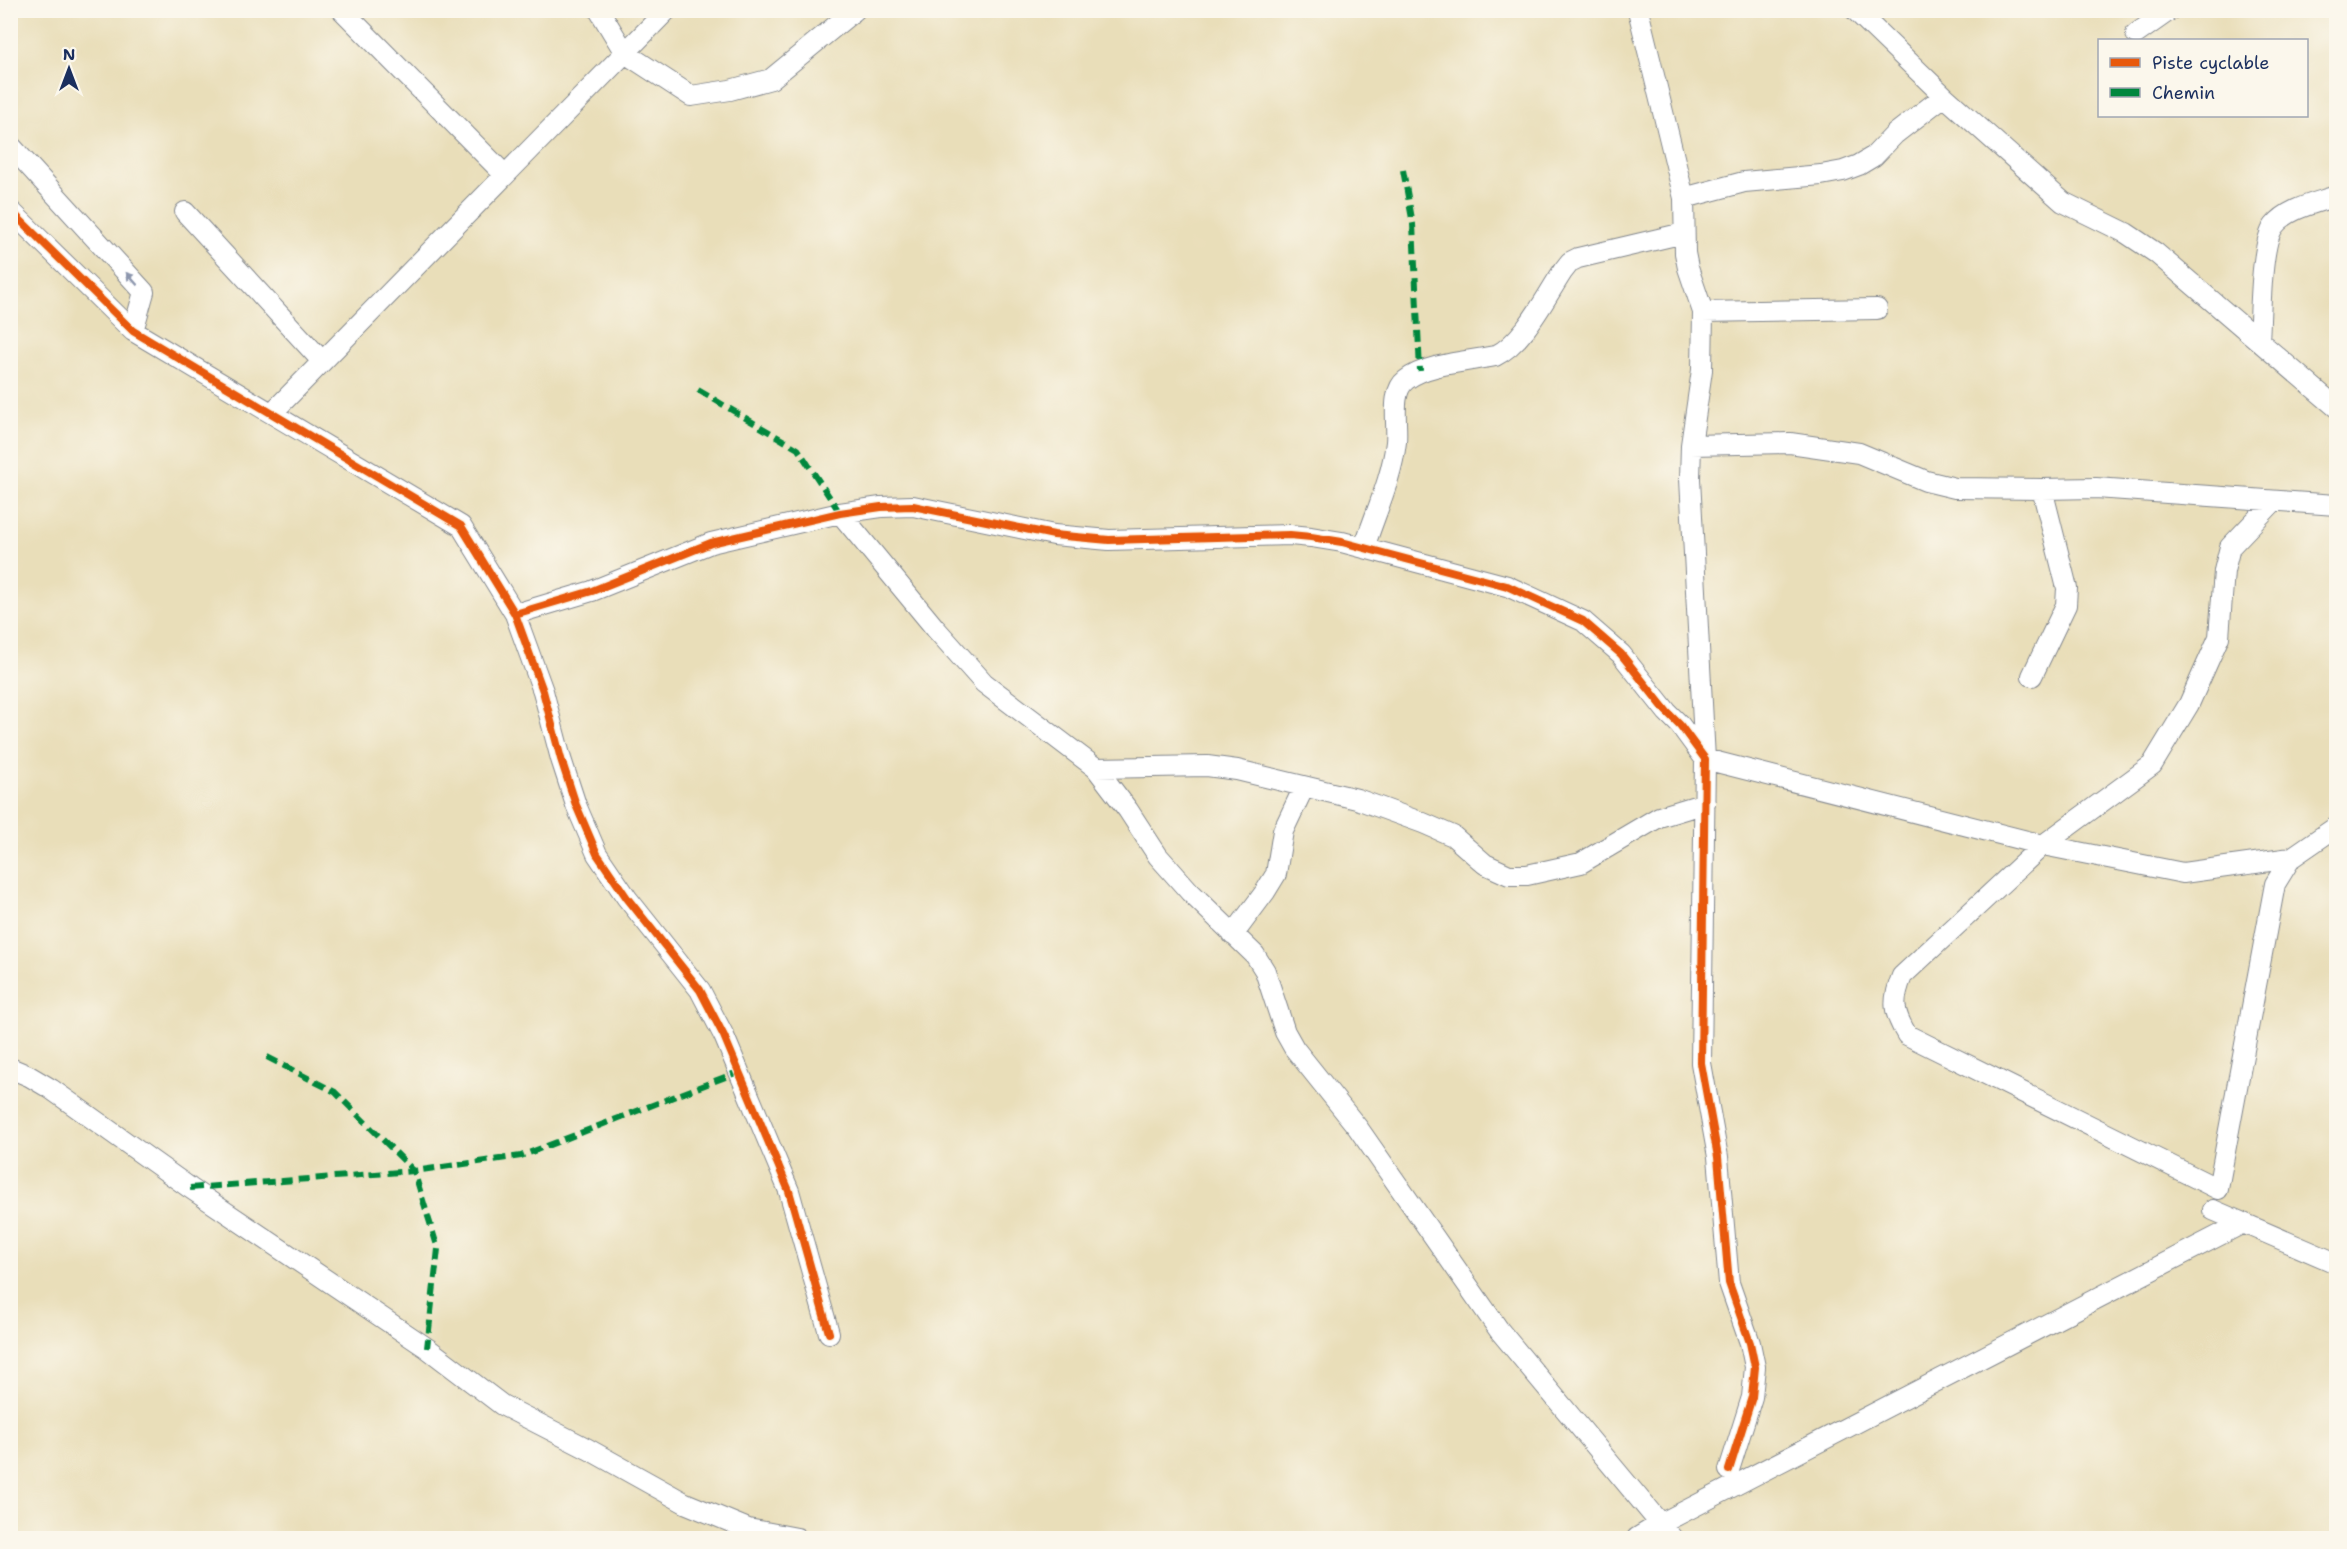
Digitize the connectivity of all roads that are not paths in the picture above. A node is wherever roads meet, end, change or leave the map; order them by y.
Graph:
1 (342, 10) edge
2 (599, 10) edge
3 (667, 10) edge
4 (855, 10) edge
5 (1638, 10) edge
6 (1855, 10) edge
7 (2170, 10) edge
8 (2136, 34) dead end
9 (625, 53) junction
10 (1944, 96) junction
11 (10, 146) edge
12 (506, 175) junction
13 (2337, 196) edge
14 (1684, 198) junction
15 (10, 210) edge
16 (185, 212) dead end
17 (1684, 233) junction
18 (1877, 309) dead end
19 (1703, 312) junction
20 (133, 331) junction
21 (2259, 341) junction
22 (322, 361) junction
23 (2337, 407) edge
24 (272, 413) junction
25 (1691, 446) junction
26 (2042, 489) junction
27 (2273, 502) junction
28 (2337, 505) edge
29 (840, 513) junction
30 (1364, 548) junction
31 (515, 614) junction
32 (2032, 676) dead end
33 (1705, 759) junction
34 (1096, 768) junction
35 (1304, 787) junction
36 (1706, 803) junction
37 (2337, 827) edge
38 (2043, 845) junction
39 (2291, 858) junction
40 (1233, 935) junction
41 (10, 1068) edge
42 (2213, 1210) dead end
43 (2243, 1223) junction
44 (2337, 1263) edge
45 (829, 1333) dead end
46 (1729, 1470) dead end
47 (1666, 1531) edge
48 (797, 1539) edge
49 (1637, 1539) edge

1 - 12 street
2 - 9 street
3 - 9 street
4 - 9 street
5 - 14 street
6 - 10 street
7 - 8 street
9 - 12 street
10 - 14 street
10 - 21 street
20 -> 11 street
12 - 22 street
13 - 21 street
14 - 17 street
15 - 20 street
16 - 22 street
17 - 19 street
17 - 30 street
18 - 19 street
19 - 25 street
20 - 24 street
21 - 23 street
22 - 24 street
24 - 31 street
25 - 26 street
25 - 33 street
26 - 27 street
26 - 32 street
27 - 28 street
27 - 38 street
29 - 30 street
29 - 31 street
29 - 34 street
30 - 33 street
31 - 45 street
33 - 36 street
33 - 38 street
34 - 35 street
34 - 40 street
35 - 36 street
35 - 40 street
36 - 46 street
37 - 39 street
38 - 39 street
38 - 39 street
40 - 47 street
41 - 48 street
42 - 43 street
43 - 44 street
43 - 47 street
47 - 49 street

